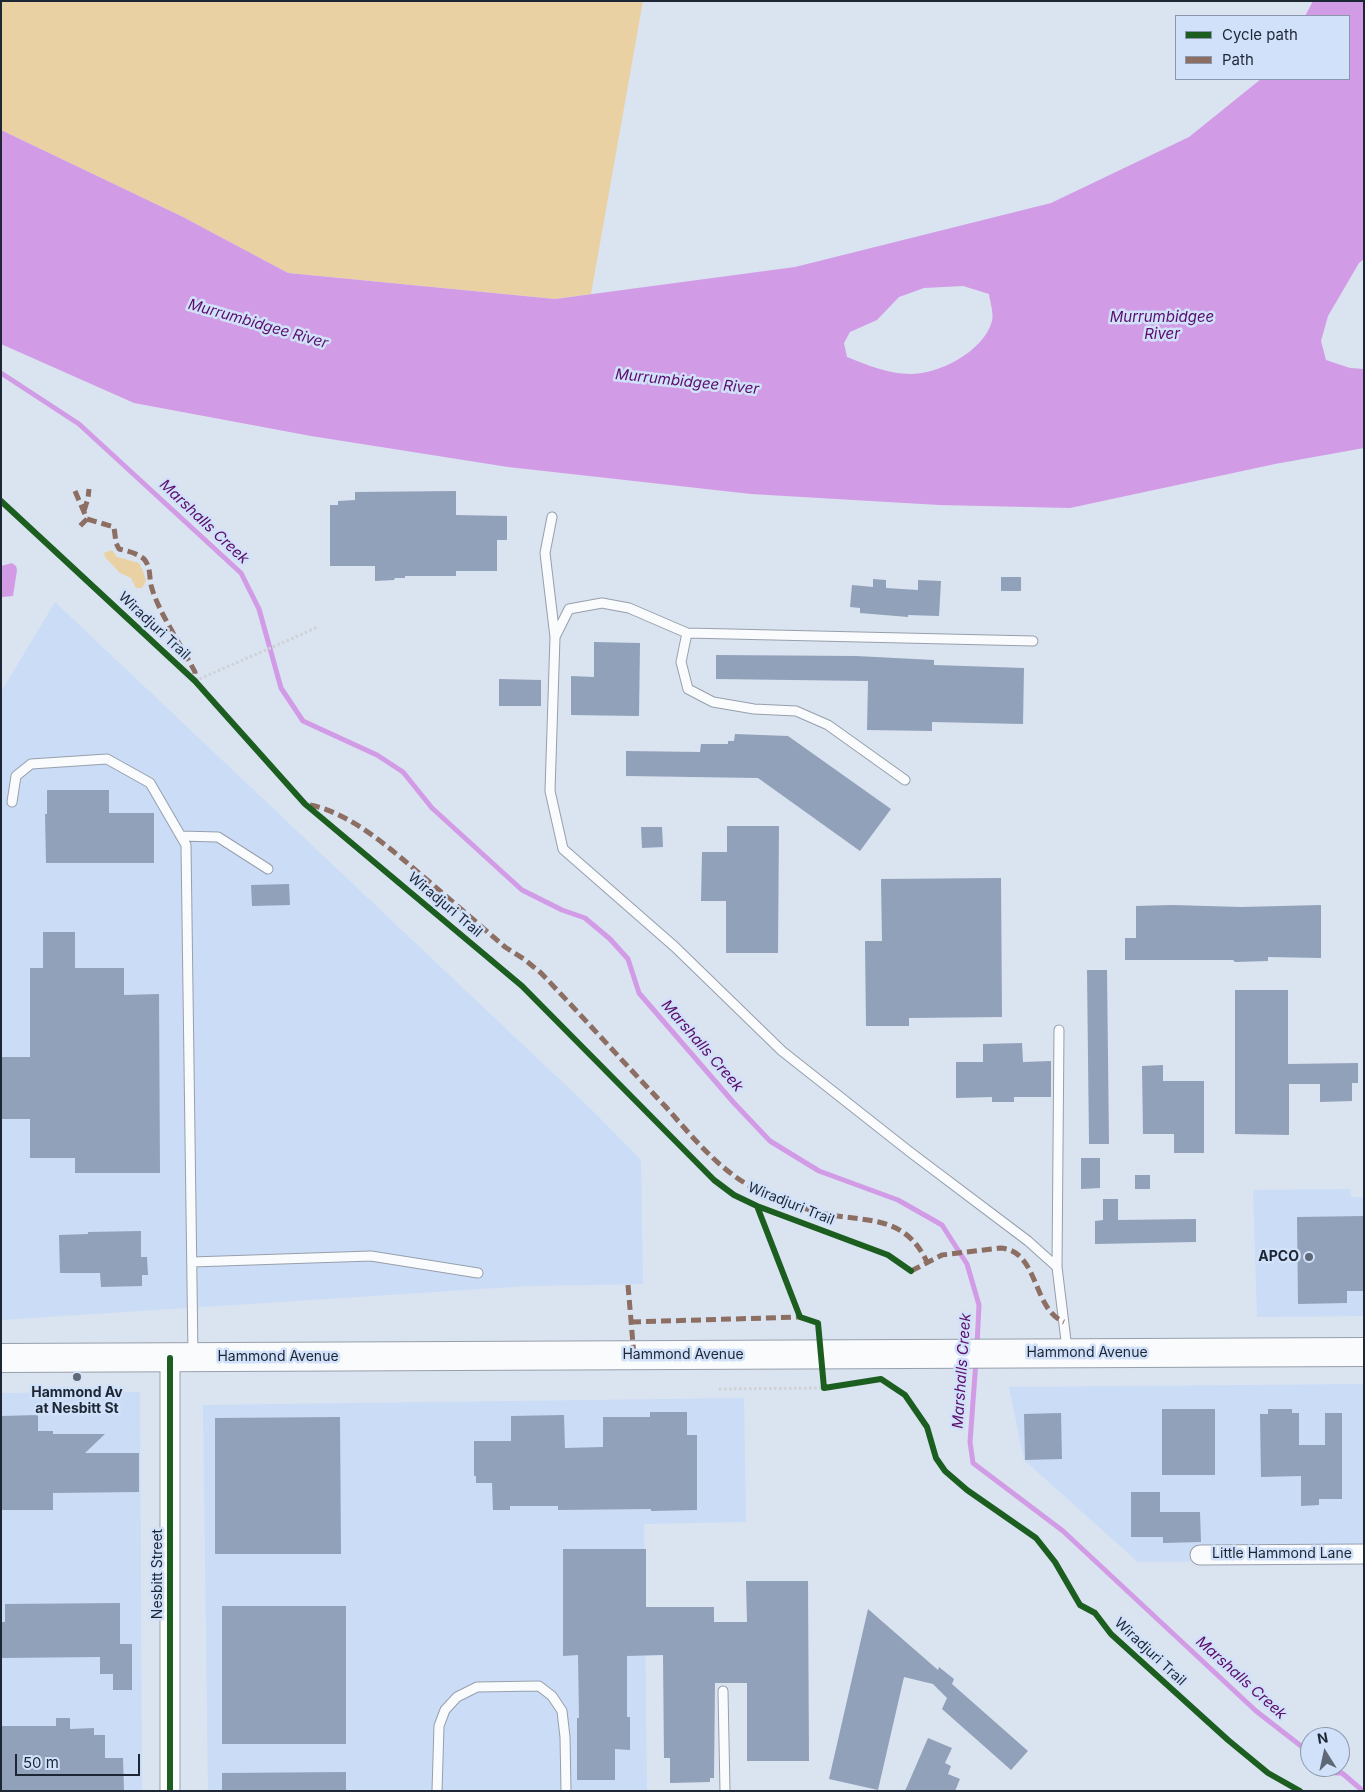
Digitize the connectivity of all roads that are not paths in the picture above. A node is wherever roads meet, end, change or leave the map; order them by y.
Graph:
1 (552, 517) dead end
2 (687, 633) junction
3 (555, 637) junction
4 (1033, 641) dead end
5 (905, 780) dead end
6 (12, 802) dead end
7 (180, 836) junction
8 (268, 869) dead end
9 (1059, 1030) dead end
10 (192, 1262) junction
11 (1057, 1266) junction
12 (478, 1273) dead end
13 (1364, 1352) edge
14 (1068, 1353) junction
15 (1, 1358) edge
16 (182, 1358) junction
17 (1364, 1554) edge
18 (1200, 1555) dead end
19 (723, 1692) dead end
20 (170, 1791) edge
21 (437, 1791) edge
22 (566, 1791) edge
23 (725, 1791) edge

1 - 3 lane
2 - 3 lane
2 - 4 lane
2 - 5 lane
3 - 11 lane
6 - 7 lane
7 - 8 lane
7 - 10 lane
9 - 11 lane
10 - 12 lane
10 - 16 lane
11 - 14 lane
13 - 14 highway, Hammond Avenue
14 - 16 highway, Hammond Avenue
15 - 16 highway, Hammond Avenue
16 - 20 street, Nesbitt Street
17 - 18 street, Little Hammond Lane
19 - 23 lane
21 - 22 lane

